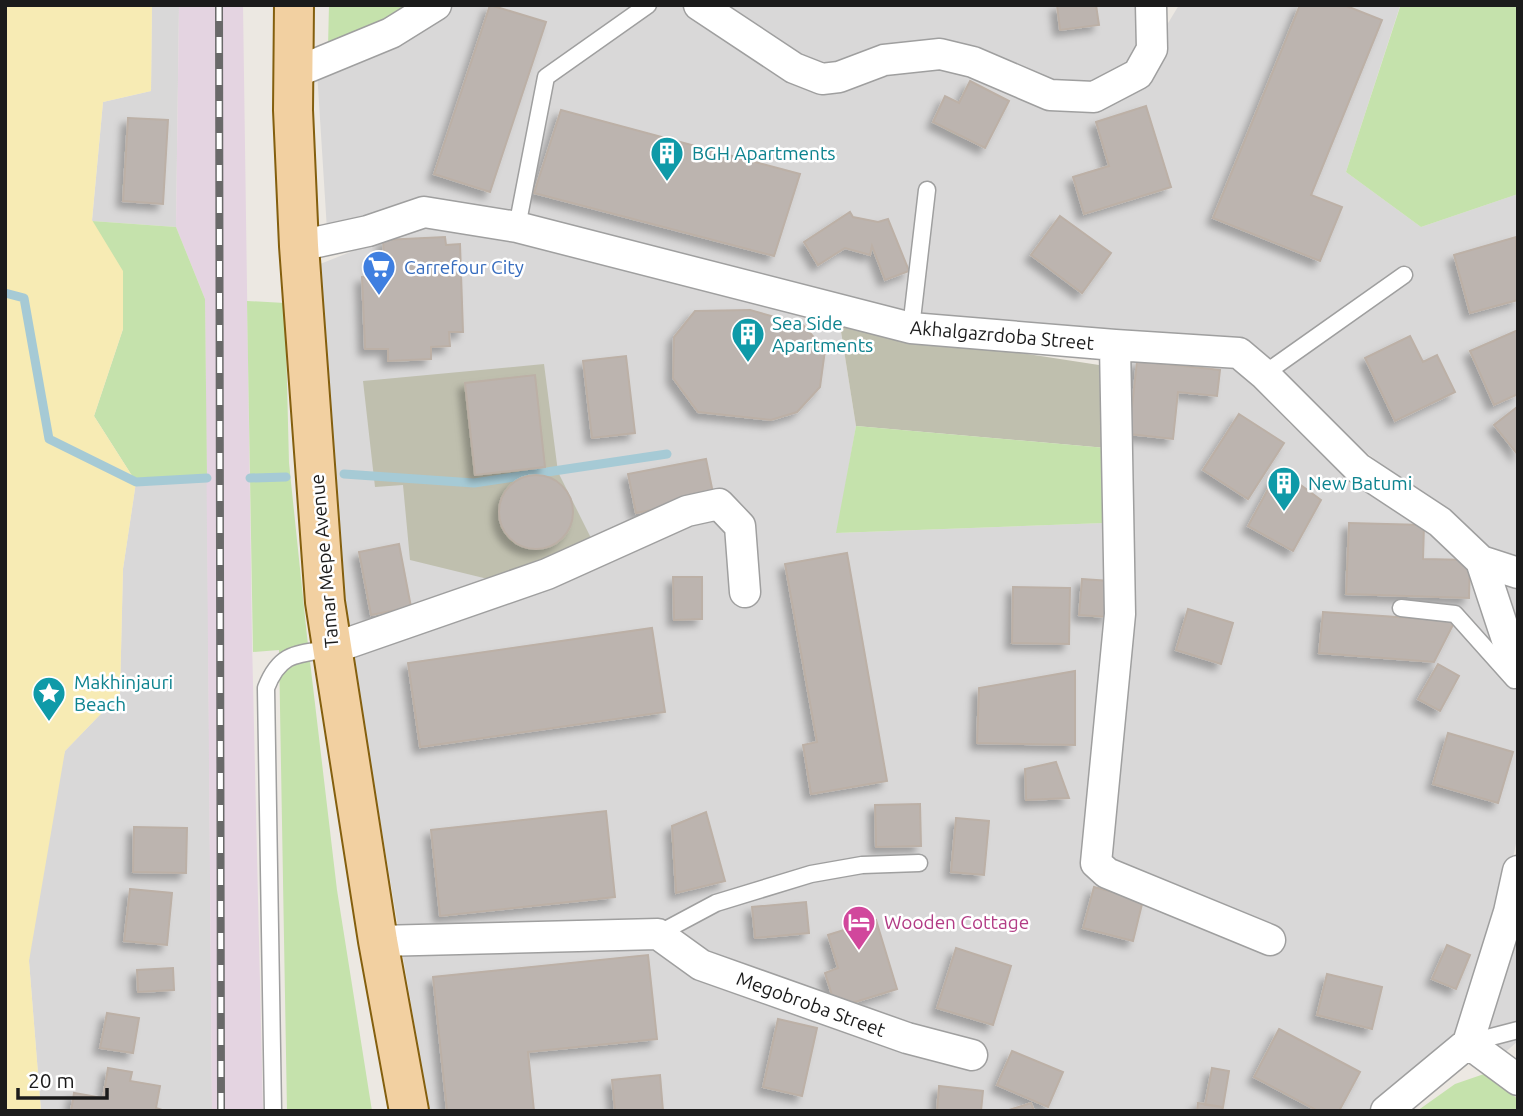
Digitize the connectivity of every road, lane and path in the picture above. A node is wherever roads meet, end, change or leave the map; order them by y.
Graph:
1 (294, 5) edge
2 (436, 5) edge
3 (648, 5) edge
4 (699, 5) edge
5 (1151, 5) edge
6 (294, 72) junction
7 (927, 190) dead end
8 (517, 227) junction
9 (299, 246) junction
10 (1404, 275) dead end
11 (911, 328) junction
12 (1115, 345) junction
13 (1264, 374) junction
14 (1481, 561) junction
15 (1518, 573) edge
16 (745, 592) dead end
17 (1401, 608) dead end
18 (331, 649) junction
19 (1518, 673) edge
20 (1518, 684) edge
21 (919, 863) dead end
22 (1518, 871) edge
23 (658, 934) junction
24 (1270, 940) dead end
25 (378, 941) junction
26 (1518, 1030) edge
27 (1468, 1043) junction
28 (972, 1055) dead end
29 (1518, 1080) edge
30 (273, 1111) edge
31 (409, 1111) edge
32 (1385, 1111) edge

1 - 6 main road, Tamar Mepe Avenue
2 - 6 street
3 - 8 lane
4 - 5 street
6 - 9 main road, Tamar Mepe Avenue
7 - 11 lane
8 - 9 street, Akhalgazrdoba Street
8 - 11 street, Akhalgazrdoba Street
9 - 18 main road, Tamar Mepe Avenue
10 - 13 lane
11 - 12 street, Akhalgazrdoba Street
12 - 13 street, Akhalgazrdoba Street
12 - 24 street
13 - 14 street, Akhalgazrdoba Street
14 - 15 street, Akhalgazrdoba Street
14 - 19 street
16 - 18 street
17 - 20 lane
18 - 25 main road, Tamar Mepe Avenue
18 - 30 lane
21 - 23 lane
22 - 27 street
23 - 25 street
23 - 28 street, Megobroba Street
25 - 31 main road, Tamar Mepe Avenue
26 - 27 lane
27 - 29 street
27 - 32 street

